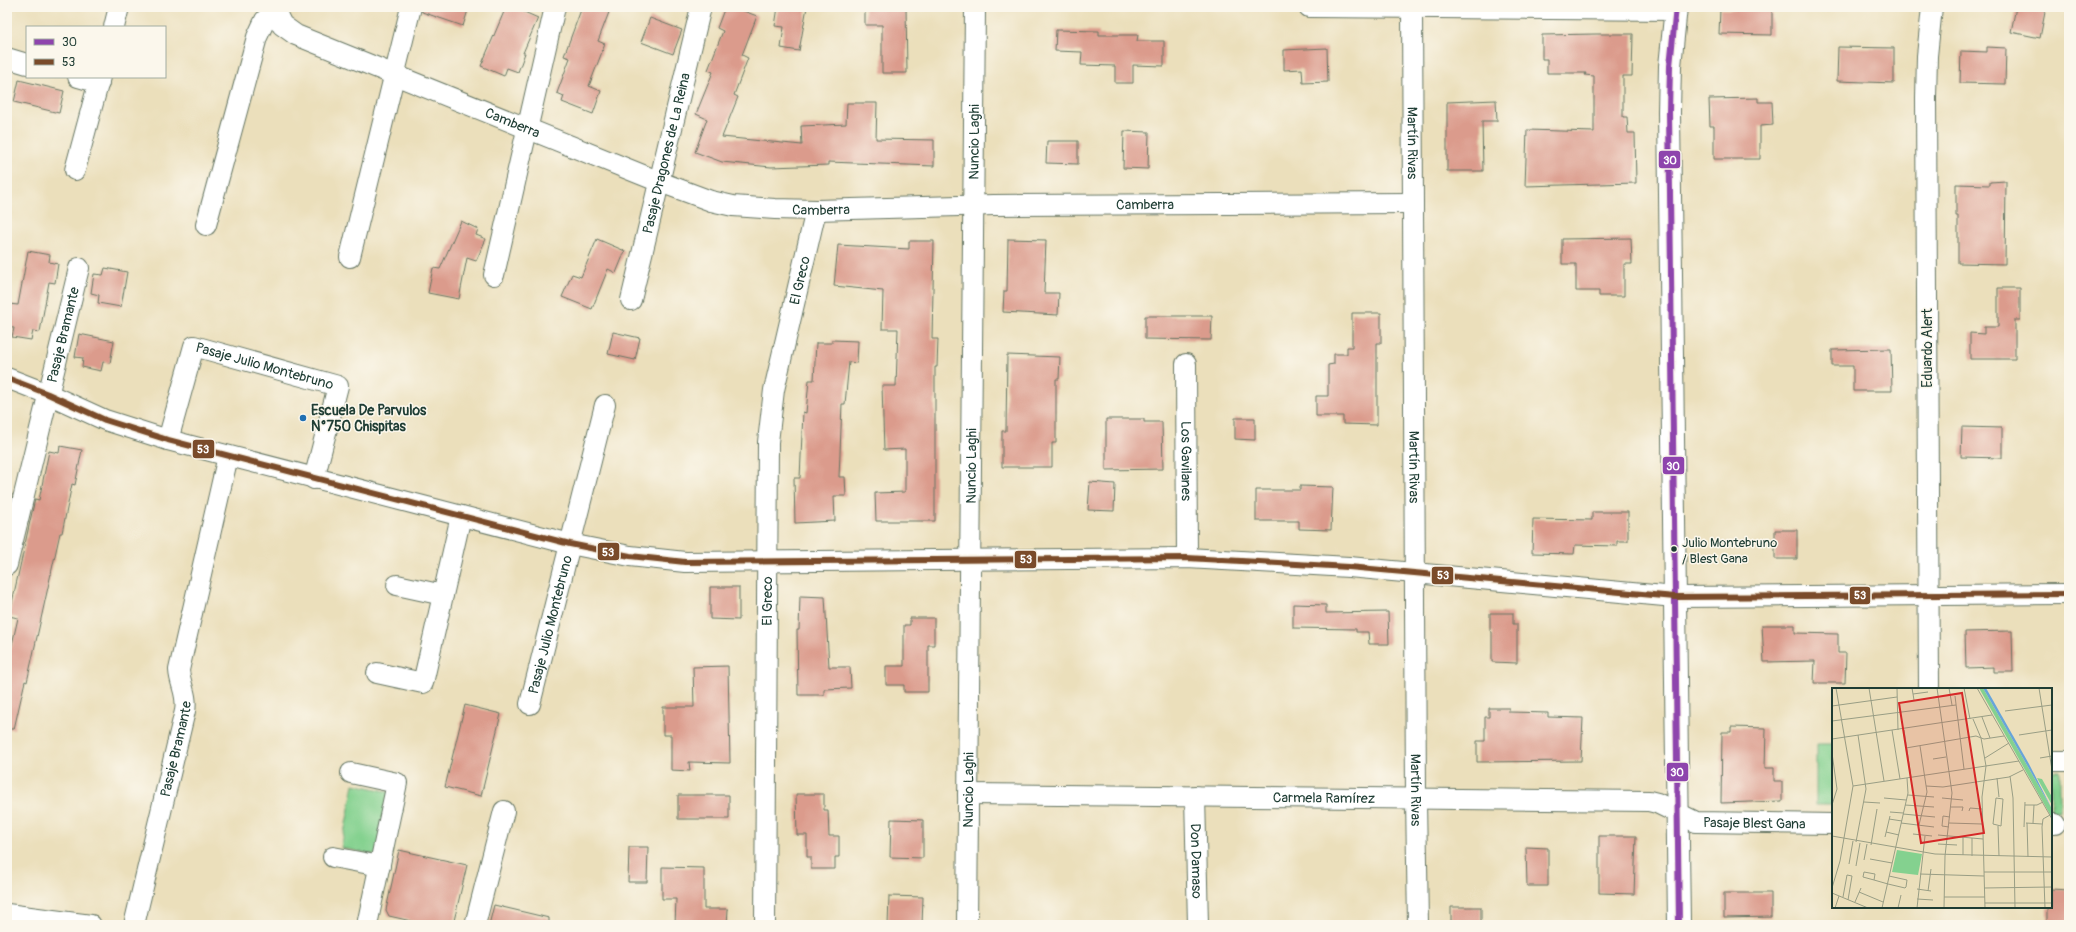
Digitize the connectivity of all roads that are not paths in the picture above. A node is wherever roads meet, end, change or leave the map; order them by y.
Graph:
1 (119, 7) edge
2 (411, 7) edge
3 (556, 7) edge
4 (701, 7) edge
5 (975, 7) edge
6 (1309, 7) edge
7 (1932, 7) edge
8 (1412, 8) junction
9 (273, 9) edge
10 (1676, 9) edge
11 (114, 26) edge
12 (7, 58) edge
13 (26, 64) edge
14 (395, 73) junction
15 (85, 78) edge
16 (99, 80) edge
17 (528, 128) junction
18 (75, 170) dead end
19 (660, 182) junction
20 (1413, 203) junction
21 (973, 206) junction
22 (816, 210) junction
23 (206, 225) dead end
24 (350, 257) dead end
25 (79, 268) dead end
26 (494, 275) dead end
27 (631, 300) dead end
28 (1186, 364) dead end
29 (7, 378) edge
30 (48, 394) junction
31 (605, 405) dead end
32 (168, 440) junction
33 (228, 456) junction
34 (314, 479) junction
35 (461, 516) junction
36 (570, 544) junction
37 (1187, 558) junction
38 (970, 559) junction
39 (768, 561) junction
40 (7, 565) edge
41 (1414, 573) junction
42 (397, 585) dead end
43 (2069, 594) edge
44 (443, 595) junction
45 (1928, 595) junction
46 (1675, 597) junction
47 (377, 673) dead end
48 (1929, 688) edge
49 (530, 704) dead end
50 (2052, 761) edge
51 (2069, 761) edge
52 (351, 773) dead end
53 (968, 794) junction
54 (1195, 796) junction
55 (1416, 799) junction
56 (504, 811) dead end
57 (1677, 814) junction
58 (1832, 824) edge
59 (333, 857) dead end
60 (380, 866) junction
61 (7, 914) edge
62 (91, 925) edge
63 (134, 925) edge
64 (367, 925) edge
65 (475, 925) edge
66 (765, 925) edge
67 (966, 925) edge
68 (1198, 925) edge
69 (1418, 925) edge
70 (1679, 925) edge

1 - 11 street
2 - 14 street
3 - 17 street
4 - 19 street, Pasaje Dragones de La Reina
5 - 21 street, Nuncio Laghi
6 - 8 street
7 - 45 street, Eduardo Alert
8 - 10 street
8 - 20 street, Martín Rivas
9 - 14 street, Camberra
9 - 23 street, Camberra
10 - 46 street
12 - 13 street
14 - 17 street, Camberra
14 - 24 street
15 - 16 street
16 - 18 street
17 - 19 street, Camberra
17 - 26 street
19 - 22 street, Camberra
19 - 27 street, Pasaje Dragones de La Reina
20 - 21 street, Camberra
20 - 41 street, Martín Rivas
21 - 22 street, Camberra
21 - 38 street, Nuncio Laghi
22 - 39 street, El Greco
25 - 30 street, Pasaje Bramante
28 - 37 street, Los Gavilanes
29 - 30 street
30 - 32 street
30 - 40 street, Pasaje Bramante
31 - 36 street, Pasaje Julio Montebruno
32 - 33 street
32 - 34 street, Pasaje Julio Montebruno
33 - 34 street
33 - 63 street, Pasaje Bramante
34 - 35 street
35 - 36 street
35 - 44 street
36 - 39 street
36 - 49 street, Pasaje Julio Montebruno
37 - 38 street
37 - 41 street
38 - 39 street
38 - 53 street, Nuncio Laghi
39 - 66 street, El Greco
41 - 46 street
41 - 55 street, Martín Rivas
42 - 44 street
43 - 45 street
44 - 47 street
45 - 46 street
45 - 48 street, Eduardo Alert
46 - 57 street
50 - 51 street
52 - 60 street
53 - 54 street, Carmela Ramírez
53 - 67 street, Nuncio Laghi
54 - 55 street, Carmela Ramírez
54 - 68 street, Don Damaso
55 - 57 street, Carmela Ramírez
55 - 69 street, Martín Rivas
56 - 65 street
57 - 58 street, Pasaje Blest Gana
57 - 70 street
59 - 60 street
60 - 64 street
61 - 62 street

